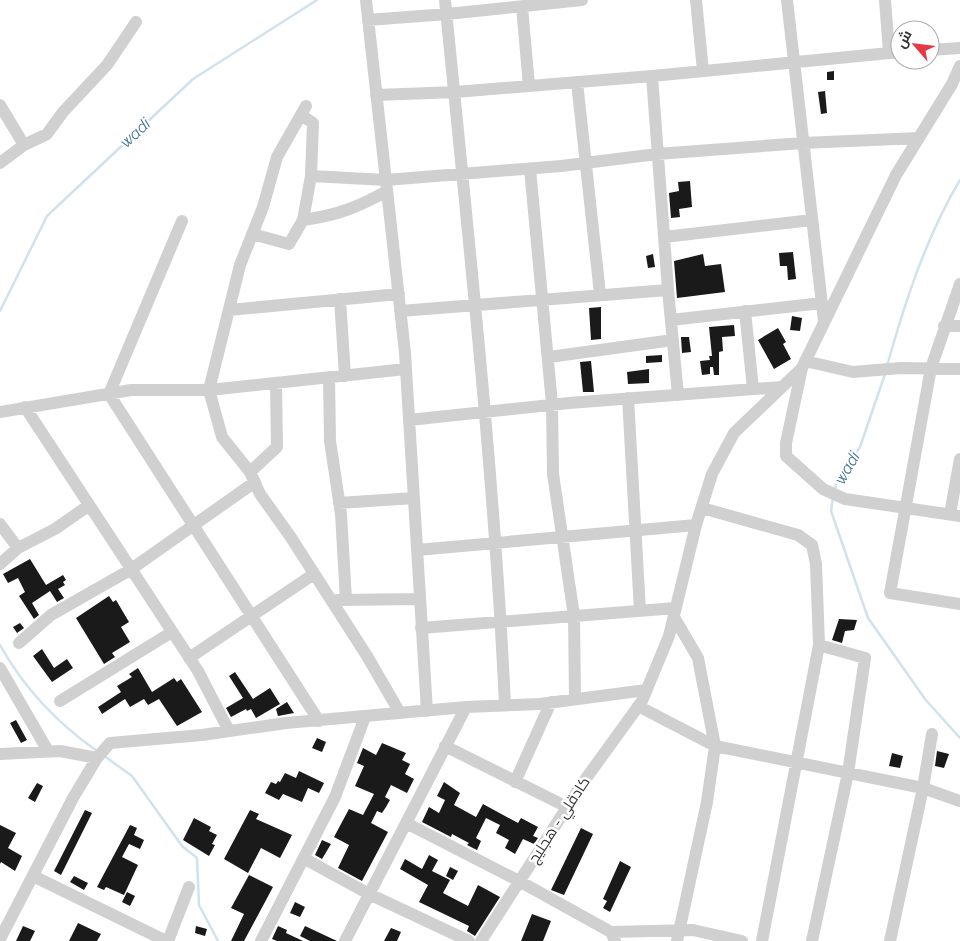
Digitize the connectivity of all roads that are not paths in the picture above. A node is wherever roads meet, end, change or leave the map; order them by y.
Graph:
1 (366, 0) edge
2 (445, 0) edge
3 (575, 0) edge
4 (696, 0) edge
5 (787, 0) edge
6 (885, 0) edge
7 (522, 7) junction
8 (446, 14) junction
9 (368, 20) junction
10 (136, 22) dead end
11 (890, 26) edge
12 (960, 48) edge
13 (940, 49) edge
14 (890, 52) edge
15 (793, 61) junction
16 (960, 66) edge
17 (703, 70) junction
18 (652, 76) junction
19 (577, 82) junction
20 (529, 86) junction
21 (456, 92) junction
22 (376, 95) junction
23 (0, 105) edge
24 (919, 138) junction
25 (803, 143) junction
26 (24, 144) junction
27 (657, 154) junction
28 (0, 163) edge
29 (586, 163) junction
30 (530, 169) junction
31 (463, 175) junction
32 (311, 176) junction
33 (386, 186) junction
34 (303, 220) junction
35 (812, 220) junction
36 (182, 221) dead end
37 (252, 234) junction
38 (664, 237) junction
39 (960, 284) edge
40 (668, 290) junction
41 (399, 294) junction
42 (600, 294) junction
43 (544, 298) junction
44 (340, 300) junction
45 (822, 303) junction
46 (474, 304) junction
47 (230, 310) junction
48 (400, 311) junction
49 (745, 312) junction
50 (671, 320) junction
51 (824, 322) junction
52 (944, 326) junction
53 (960, 326) edge
54 (673, 340) junction
55 (549, 357) junction
56 (803, 364) junction
57 (932, 368) junction
58 (406, 369) junction
59 (960, 369) edge
60 (345, 376) junction
61 (329, 377) junction
62 (276, 383) junction
63 (782, 387) junction
64 (752, 389) junction
65 (209, 390) junction
66 (109, 394) junction
67 (678, 395) junction
68 (628, 398) junction
69 (552, 404) junction
70 (25, 407) junction
71 (0, 412) edge
72 (484, 412) junction
73 (409, 420) junction
74 (960, 459) edge
75 (252, 477) junction
76 (414, 498) junction
77 (339, 503) junction
78 (88, 506) junction
79 (905, 506) junction
80 (702, 508) junction
81 (955, 515) edge
82 (0, 524) edge
83 (696, 525) junction
84 (194, 526) junction
85 (636, 530) junction
86 (563, 537) junction
87 (495, 543) junction
88 (18, 548) junction
89 (417, 550) junction
90 (0, 564) edge
91 (130, 570) junction
92 (314, 574) junction
93 (420, 599) junction
94 (331, 600) junction
95 (346, 600) junction
96 (960, 604) edge
97 (640, 610) junction
98 (675, 612) junction
99 (251, 615) junction
100 (574, 616) junction
101 (501, 622) junction
102 (422, 628) junction
103 (172, 632) junction
104 (19, 643) dead end
105 (819, 645) junction
106 (189, 658) junction
107 (0, 668) edge
108 (575, 699) junction
109 (642, 699) junction
110 (60, 701) dead end
111 (552, 702) junction
112 (504, 705) junction
113 (466, 707) junction
114 (426, 711) junction
115 (400, 714) junction
116 (365, 717) junction
117 (319, 721) junction
118 (229, 731) junction
119 (932, 734) dead end
120 (445, 746) junction
121 (715, 746) junction
122 (48, 751) junction
123 (0, 754) edge
124 (97, 758) junction
125 (797, 762) junction
126 (848, 773) junction
127 (515, 782) junction
128 (923, 788) junction
129 (960, 802) edge
130 (567, 807) junction
131 (406, 823) junction
132 (304, 859) junction
133 (33, 876) junction
134 (519, 881) junction
135 (190, 887) dead end
136 (369, 894) junction
137 (678, 936) edge
138 (613, 937) edge
139 (0, 939) edge
140 (167, 941) edge
141 (261, 941) edge
142 (344, 941) edge
143 (469, 941) edge
144 (481, 941) edge
145 (742, 941) edge
146 (762, 941) edge
147 (812, 941) edge
148 (890, 941) edge

1 - 9 street
2 - 8 street
3 - 7 street
4 - 17 street
5 - 15 street
6 - 11 street
7 - 8 street
7 - 20 street
8 - 9 street
8 - 21 street
9 - 22 street
10 - 26 street
12 - 13 street
14 - 15 street
15 - 17 street
15 - 25 street
16 - 24 street
17 - 18 street
18 - 19 street
18 - 27 street
19 - 20 street
19 - 29 street
20 - 21 street
21 - 22 street
21 - 31 street
22 - 33 street
23 - 26 street
24 - 25 street
24 - 51 street
25 - 27 street
25 - 35 street
26 - 28 street
27 - 29 street
27 - 38 street
29 - 30 street
29 - 42 street
30 - 31 street
30 - 43 street
31 - 33 street
31 - 46 street
32 - 33 street
32 - 34 street
32 - 37 street
33 - 34 street
33 - 41 street
34 - 37 street
35 - 38 street
35 - 45 street
36 - 66 street
37 - 47 street
38 - 40 street
39 - 52 street
40 - 42 street
40 - 50 street
41 - 44 street
41 - 48 street
42 - 43 street
43 - 46 street
43 - 55 street
44 - 47 street
44 - 60 street
45 - 49 street
45 - 51 street
46 - 48 street
46 - 72 street
47 - 65 street
48 - 58 street
49 - 50 street
49 - 64 street
50 - 54 street
51 - 56 street
52 - 53 street
52 - 57 street
54 - 55 street
54 - 67 street
55 - 69 street
56 - 57 street
56 - 63 street, كادقلي - هجليج
56 - 79 street
57 - 59 street
57 - 79 street
58 - 60 street
58 - 73 street
60 - 61 street
61 - 62 street
61 - 77 street
62 - 65 street
62 - 75 street
63 - 64 street
63 - 80 street, كادقلي - هجليج
64 - 67 street
65 - 66 street
65 - 75 street
66 - 70 street
66 - 84 street
67 - 68 street
68 - 69 street
68 - 85 street
69 - 72 street
69 - 86 street
70 - 71 street
70 - 78 street
72 - 73 street
72 - 87 street
73 - 76 street
74 - 81 street
75 - 84 street
75 - 92 street
76 - 77 street
76 - 89 street
77 - 95 street
78 - 88 street
78 - 91 street
79 - 81 street
79 - 96 street
80 - 83 street, كادقلي - هجليج
80 - 105 street
82 - 88 street
83 - 85 street
83 - 98 street, كادقلي - هجليج
84 - 91 street
84 - 99 street
85 - 86 street
85 - 97 street
86 - 87 street
86 - 100 street
87 - 89 street
87 - 101 street
88 - 90 street
89 - 93 street
91 - 103 street
91 - 104 street
92 - 94 street
92 - 99 street
93 - 95 street
93 - 102 street
94 - 95 street
94 - 115 street
97 - 98 street
97 - 100 street
98 - 109 street, كادقلي - هجليج
98 - 121 street
99 - 106 street
99 - 117 street
100 - 101 street
100 - 108 street
101 - 102 street
101 - 112 street
102 - 114 street
103 - 106 street
103 - 110 street
105 - 125 street
105 - 126 street
106 - 118 street
107 - 122 street
108 - 109 street
108 - 111 street
109 - 121 street
109 - 130 street, كادقلي - هجليج
111 - 112 street
111 - 127 street
112 - 113 street
113 - 114 street
113 - 120 street
114 - 115 street
115 - 116 street
116 - 117 street
116 - 132 street
117 - 118 street
118 - 124 street
119 - 128 street
120 - 127 street
120 - 131 street
121 - 125 street
121 - 137 street
122 - 123 street
122 - 124 street
124 - 133 street
125 - 126 street
125 - 146 street
126 - 128 street
126 - 147 street
127 - 130 street
128 - 129 street
128 - 148 street
130 - 134 street, كادقلي - هجليج
131 - 134 street
131 - 136 street
132 - 136 street
132 - 141 street
133 - 139 street
133 - 140 street
134 - 138 street
134 - 144 street, كادقلي - هجليج
135 - 140 street
136 - 142 street
136 - 143 street
137 - 138 street
137 - 145 street

